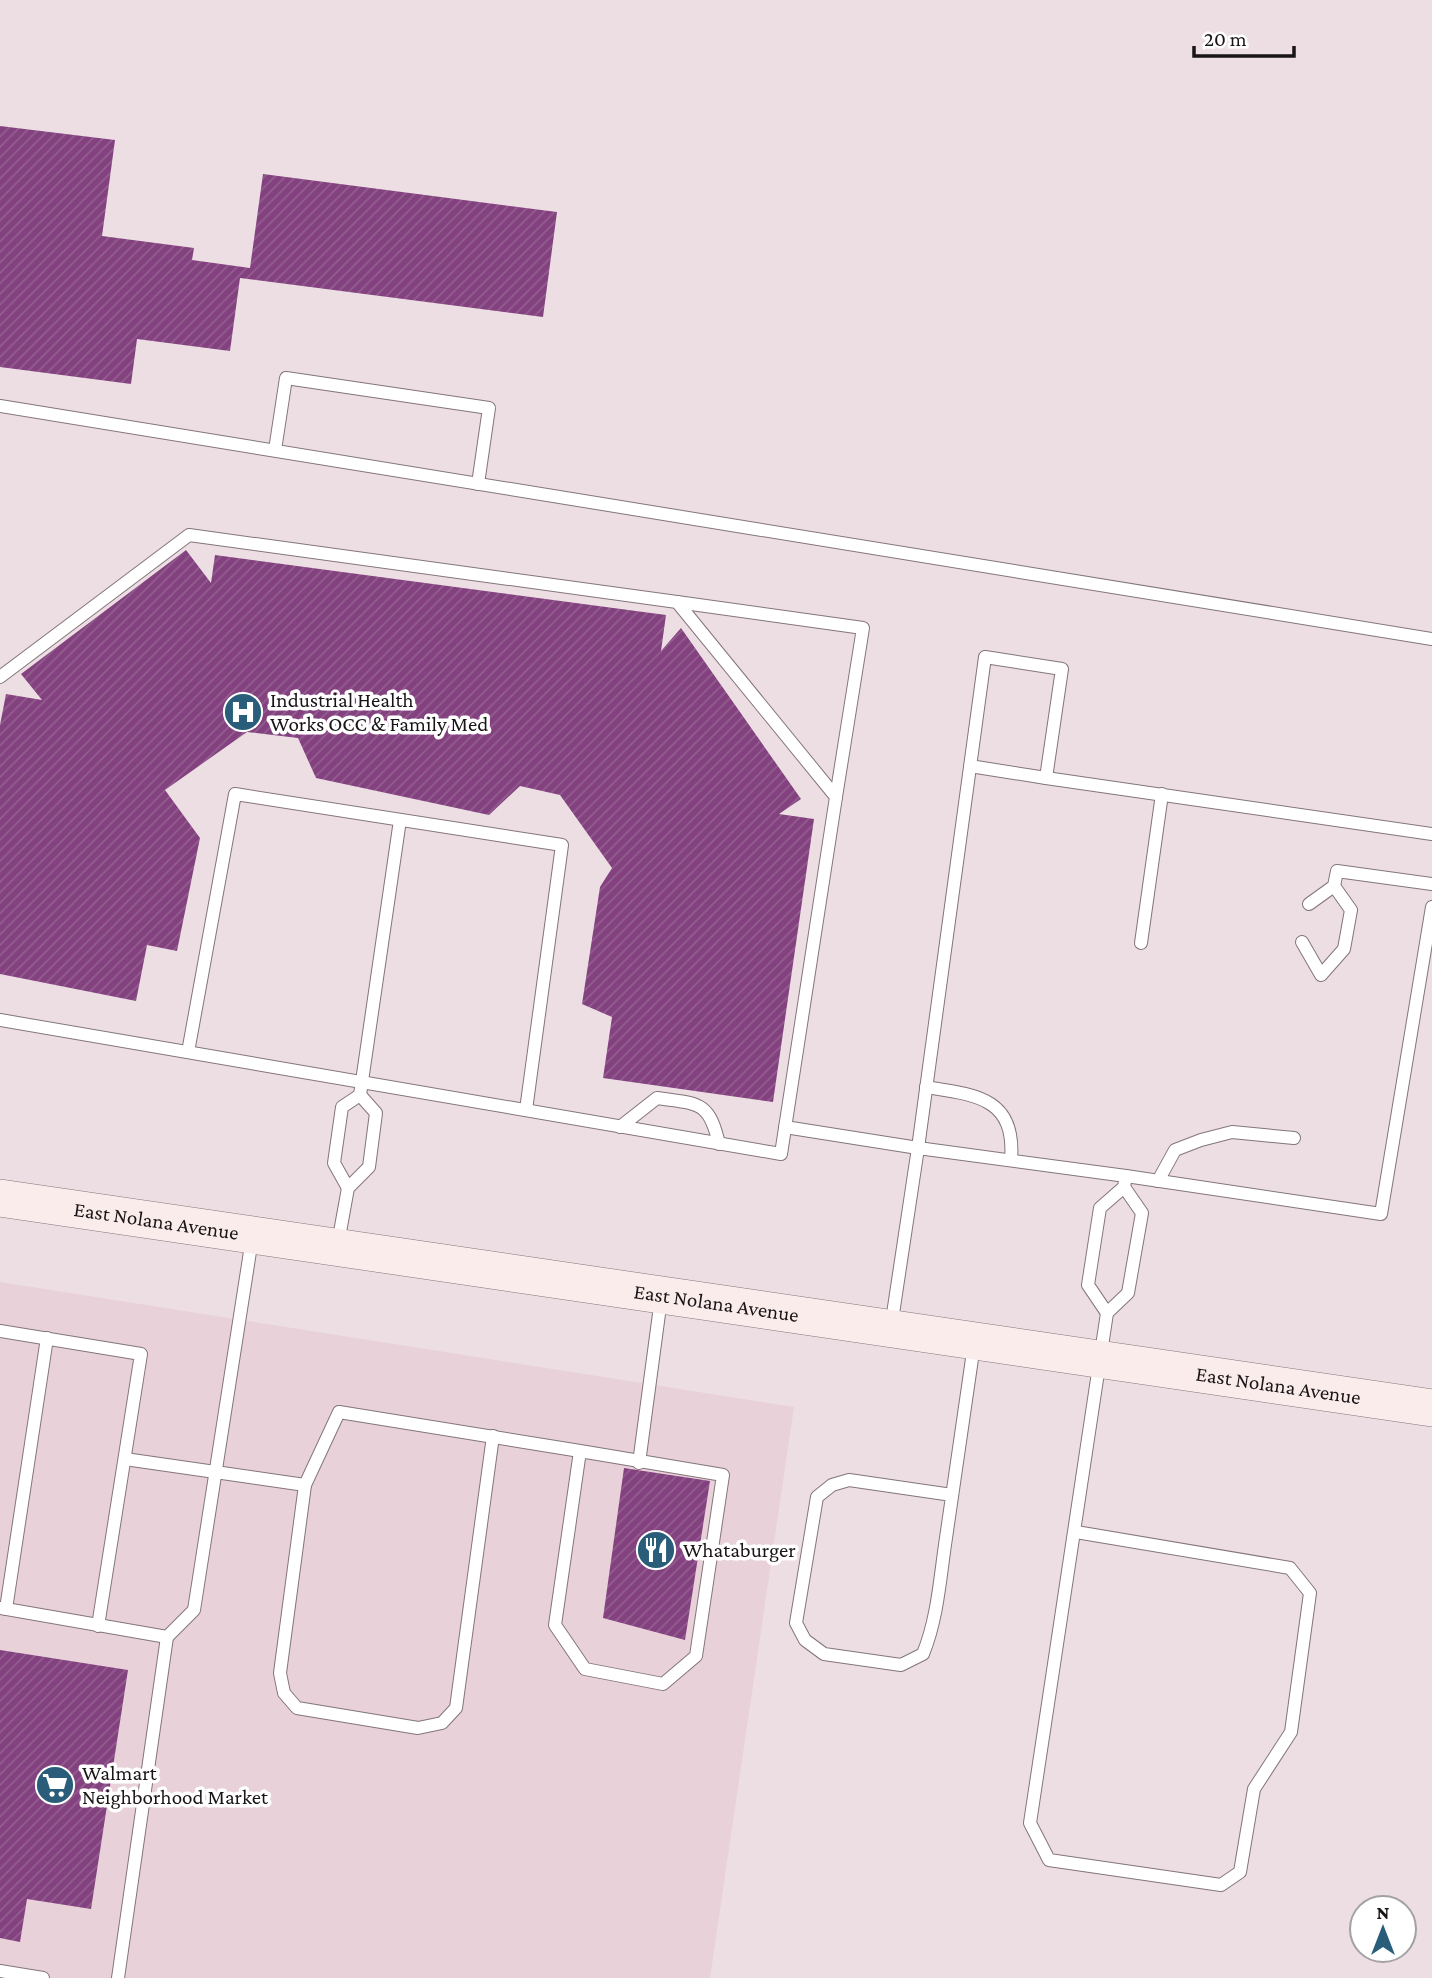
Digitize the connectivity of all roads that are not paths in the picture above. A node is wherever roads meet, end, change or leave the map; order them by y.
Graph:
1 (0, 406) edge
2 (275, 450) junction
3 (478, 484) junction
4 (677, 602) junction
5 (1432, 639) edge
6 (0, 677) edge
7 (970, 766) junction
8 (1046, 778) junction
9 (1162, 794) junction
10 (835, 797) junction
11 (400, 820) junction
12 (1432, 834) edge
13 (1432, 884) edge
14 (1334, 886) junction
15 (1310, 904) dead end
16 (1432, 907) edge
17 (1302, 942) dead end
18 (1141, 943) dead end
19 (0, 1020) edge
20 (188, 1052) junction
21 (362, 1082) junction
22 (926, 1087) junction
23 (360, 1096) junction
24 (526, 1110) junction
25 (620, 1127) junction
26 (785, 1127) junction
27 (1294, 1138) dead end
28 (719, 1144) junction
29 (918, 1148) junction
30 (1011, 1160) junction
31 (1125, 1181) junction
32 (1158, 1181) junction
33 (348, 1188) junction
34 (0, 1198) edge
35 (252, 1235) junction
36 (338, 1248) junction
37 (662, 1295) junction
38 (1107, 1313) junction
39 (891, 1328) junction
40 (0, 1331) edge
41 (47, 1338) junction
42 (975, 1341) junction
43 (1100, 1359) junction
44 (1432, 1408) edge
45 (493, 1436) junction
46 (580, 1451) junction
47 (125, 1459) junction
48 (639, 1463) junction
49 (215, 1473) junction
50 (305, 1485) junction
51 (952, 1495) junction
52 (1076, 1532) junction
53 (3, 1609) edge
54 (98, 1626) junction
55 (167, 1637) junction
56 (0, 1971) edge
57 (43, 1978) edge
58 (118, 1978) edge

1 - 2 lane
2 - 3 lane
2 - 3 lane
3 - 5 lane
4 - 6 lane
4 - 10 lane
4 - 10 lane
7 - 8 lane
7 - 8 lane
7 - 22 lane
8 - 9 lane
9 - 12 lane
9 - 18 lane
10 - 26 lane
11 - 20 lane
11 - 21 lane
11 - 24 lane
13 - 14 lane
14 - 15 lane
14 - 17 lane
16 - 32 lane
19 - 20 lane
20 - 21 lane
21 - 23 lane
21 - 24 lane
22 - 29 lane
22 - 30 lane
23 - 33 lane
23 - 33 lane
24 - 25 lane
25 - 28 lane
25 - 28 lane
26 - 28 lane
26 - 29 lane
27 - 32 lane
29 - 30 lane
29 - 39 lane
30 - 31 lane
31 - 32 lane
31 - 38 lane
31 - 38 lane
33 - 36 lane
34 - 35 main road, East Nolana Avenue
35 - 36 main road, East Nolana Avenue
35 - 49 lane
36 - 37 main road, East Nolana Avenue
37 - 39 main road, East Nolana Avenue
37 - 48 lane
38 - 43 lane
39 - 42 main road, East Nolana Avenue
40 - 41 lane
41 - 47 lane
41 - 53 lane
42 - 43 main road, East Nolana Avenue
42 - 51 lane
43 - 44 main road, East Nolana Avenue
43 - 52 lane
45 - 46 lane
45 - 50 lane
45 - 50 lane
46 - 48 lane
46 - 48 lane
47 - 49 lane
47 - 54 lane
49 - 50 lane
49 - 55 lane
51 - 51 lane
52 - 52 lane
53 - 54 lane
54 - 55 lane
55 - 58 lane
56 - 57 lane

